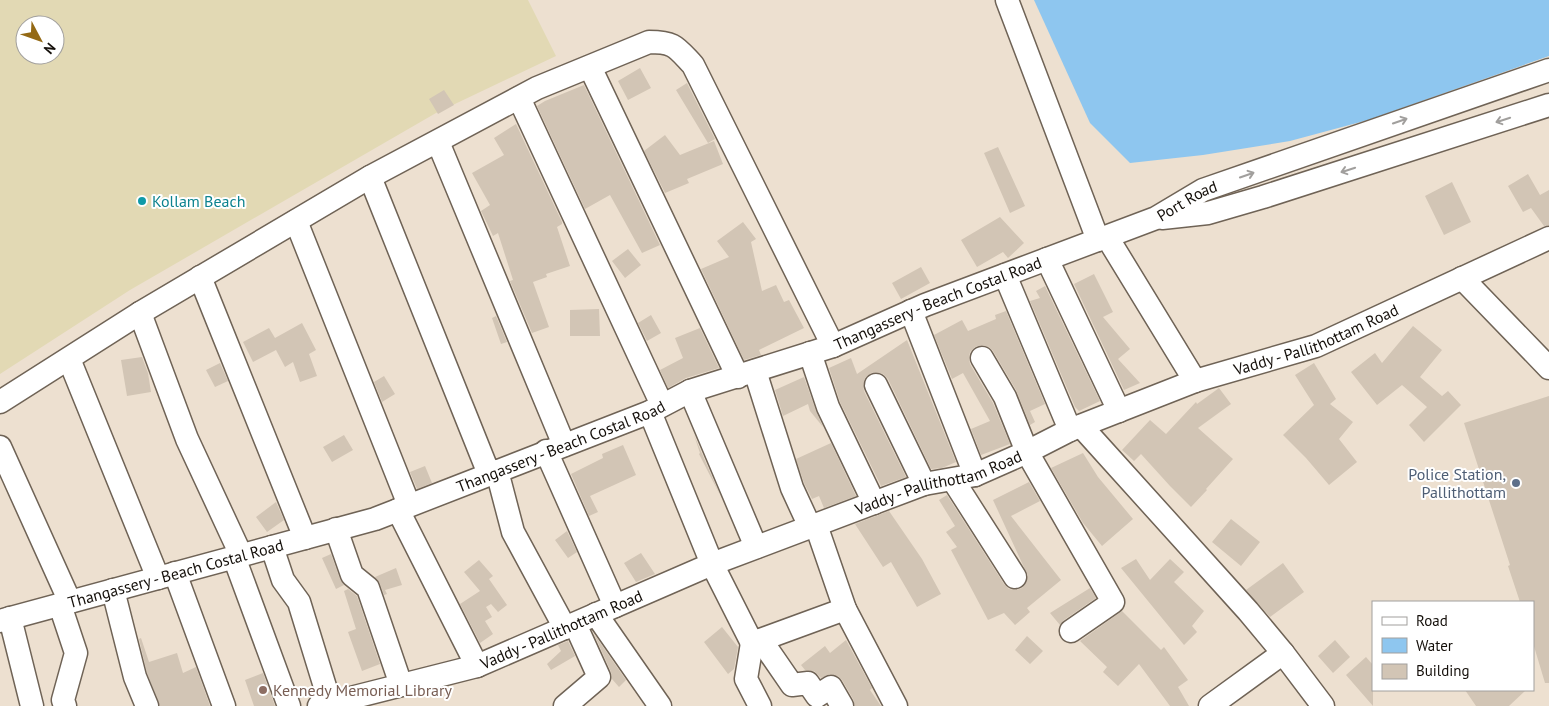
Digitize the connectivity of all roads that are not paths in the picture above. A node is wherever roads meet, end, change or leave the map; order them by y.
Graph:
1 (1006, 0) edge
2 (590, 67) junction
3 (1549, 70) edge
4 (519, 98) junction
5 (1549, 105) edge
6 (438, 142) junction
7 (370, 177) junction
8 (1156, 218) junction
9 (296, 221) junction
10 (1102, 238) junction
11 (1549, 238) edge
12 (1047, 259) junction
13 (1005, 275) junction
14 (200, 277) junction
15 (1462, 278) junction
16 (911, 311) junction
17 (140, 314) junction
18 (833, 346) junction
19 (810, 353) junction
20 (982, 358) dead end
21 (69, 359) junction
22 (1549, 368) edge
23 (746, 374) junction
24 (1195, 381) junction
25 (876, 385) dead end
26 (690, 391) junction
27 (0, 402) edge
28 (656, 408) junction
29 (1119, 411) junction
30 (1076, 428) junction
31 (0, 447) edge
32 (555, 448) junction
33 (1027, 452) junction
34 (493, 472) junction
35 (975, 475) junction
36 (953, 480) junction
37 (924, 484) junction
38 (874, 503) junction
39 (403, 508) junction
40 (813, 526) junction
41 (336, 530) junction
42 (306, 538) junction
43 (272, 547) junction
44 (756, 547) junction
45 (237, 556) junction
46 (712, 564) junction
47 (166, 576) junction
48 (1014, 577) dead end
49 (113, 590) junction
50 (65, 604) junction
51 (846, 609) junction
52 (605, 610) junction
53 (5, 620) edge
54 (570, 626) junction
55 (1071, 631) dead end
56 (756, 641) junction
57 (1283, 653) junction
58 (477, 666) junction
59 (401, 685) junction
60 (324, 705) edge
61 (32, 706) edge
62 (65, 706) edge
63 (147, 706) edge
64 (224, 706) edge
65 (289, 706) edge
66 (565, 706) edge
67 (660, 706) edge
68 (760, 706) edge
69 (842, 706) edge
70 (896, 706) edge
71 (1210, 706) edge
72 (1323, 706) edge

1 - 10 street
2 - 4 street
2 - 18 street
2 - 23 street
8 -> 3 street, Port Road
4 - 6 street
4 - 28 street
5 -> 8 street, Port Road
6 - 7 street
6 - 32 street
7 - 9 street
7 - 34 street
8 - 10 street, Thangassery - Beach Costal Road
9 - 14 street
9 - 39 street
10 - 12 street, Thangassery - Beach Costal Road
10 - 24 street
11 - 15 street, Vaddy - Pallithottam Road
12 - 13 street, Thangassery - Beach Costal Road
12 - 29 street
13 - 16 street, Thangassery - Beach Costal Road
13 - 30 street
14 - 17 street
14 - 42 street
15 - 22 street
15 - 24 street, Vaddy - Pallithottam Road
16 - 18 street, Thangassery - Beach Costal Road
16 - 35 street
17 - 21 street
17 - 45 street
18 - 19 street, Thangassery - Beach Costal Road
19 - 23 street, Thangassery - Beach Costal Road
19 - 38 street
20 - 33 street
21 - 27 street
21 - 47 street
23 - 26 street, Thangassery - Beach Costal Road
23 - 40 street
24 - 29 street, Vaddy - Pallithottam Road
25 - 37 street
26 - 28 street, Thangassery - Beach Costal Road
26 - 44 street
28 - 32 street, Thangassery - Beach Costal Road
28 - 46 street
29 - 30 street, Vaddy - Pallithottam Road
30 - 33 street, Vaddy - Pallithottam Road
30 - 57 street
31 - 50 street
32 - 34 street, Thangassery - Beach Costal Road
32 - 52 street
33 - 35 street, Vaddy - Pallithottam Road
33 - 55 street
34 - 39 street, Thangassery - Beach Costal Road
34 - 54 street
35 - 36 street, Vaddy - Pallithottam Road
36 - 37 street, Vaddy - Pallithottam Road
36 - 48 street
37 - 38 street, Vaddy - Pallithottam Road
38 - 40 street, Vaddy - Pallithottam Road
39 - 41 street, Thangassery - Beach Costal Road
39 - 58 street
40 - 44 street, Vaddy - Pallithottam Road
40 - 51 street
41 - 42 street, Thangassery - Beach Costal Road
41 - 59 street
42 - 43 street, Thangassery - Beach Costal Road
43 - 45 street, Thangassery - Beach Costal Road
43 - 60 street
44 - 46 street, Vaddy - Pallithottam Road
45 - 47 street, Thangassery - Beach Costal Road
45 - 65 street
46 - 52 street, Vaddy - Pallithottam Road
46 - 56 street
47 - 49 street, Thangassery - Beach Costal Road
47 - 64 street
49 - 50 street, Thangassery - Beach Costal Road
49 - 63 street
50 - 53 street, Thangassery - Beach Costal Road
50 - 62 street
51 - 56 street
51 - 70 street
52 - 54 street, Vaddy - Pallithottam Road
52 - 67 street
53 - 61 street
54 - 58 street, Vaddy - Pallithottam Road
54 - 66 street
56 - 68 street
56 - 69 street
57 - 71 street
57 - 72 street
58 - 59 street, Vaddy - Pallithottam Road
59 - 60 street, Vaddy - Pallithottam Road

